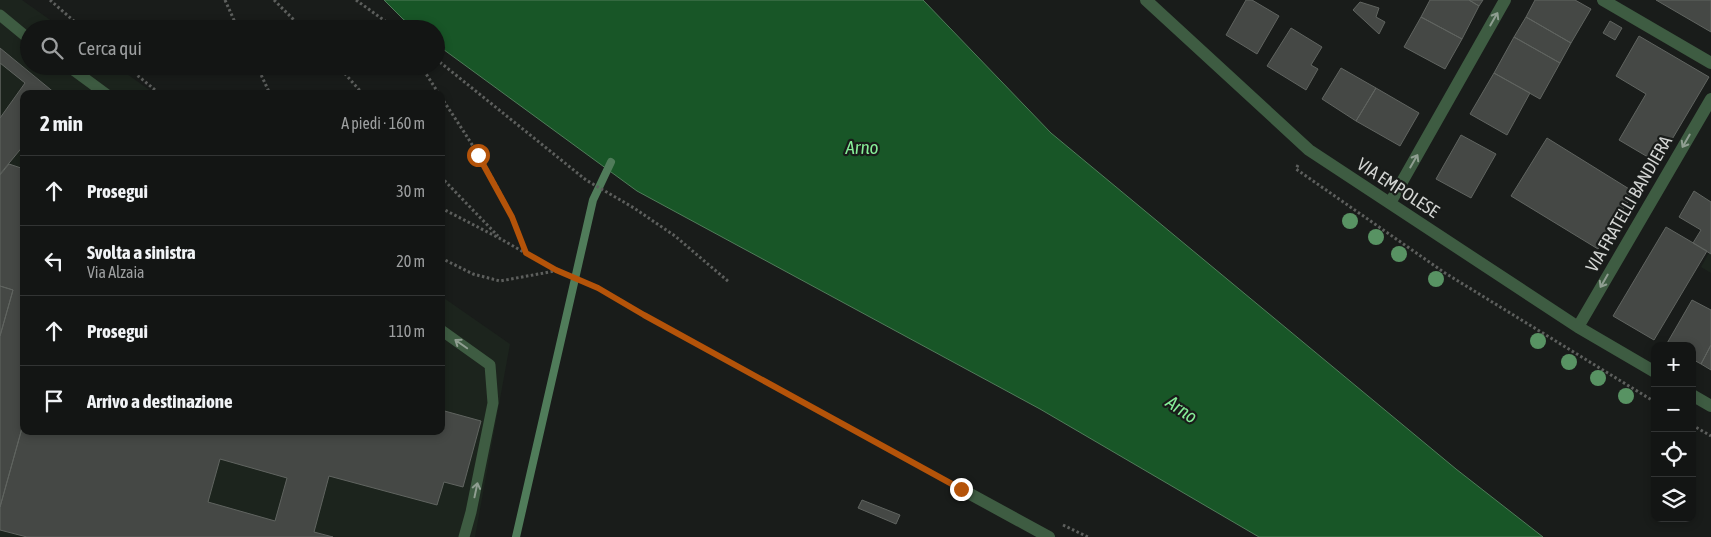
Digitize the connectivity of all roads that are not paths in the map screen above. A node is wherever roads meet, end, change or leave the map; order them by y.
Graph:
1 (1146, 0) edge
2 (1505, 0) edge
3 (1603, 0) edge
4 (0, 14) edge
5 (20, 31) edge
6 (1711, 63) edge
7 (80, 75) edge
8 (101, 90) edge
9 (1711, 99) edge
10 (1390, 203) junction
11 (1578, 327) junction
12 (445, 333) edge
13 (1651, 370) edge
14 (1696, 397) edge
15 (1711, 406) edge
16 (961, 489) road end
17 (464, 537) edge
18 (1049, 537) edge

1 - 10 street, VIA EMPOLESE
10 -> 2 street
3 - 6 street
4 - 5 lane
7 - 8 lane
9 -> 11 street, VIA FRATELLI BANDIERA
10 - 11 street, VIA EMPOLESE
11 - 13 street, VIA EMPOLESE
17 -> 12 lane
14 - 15 street
16 - 18 street

